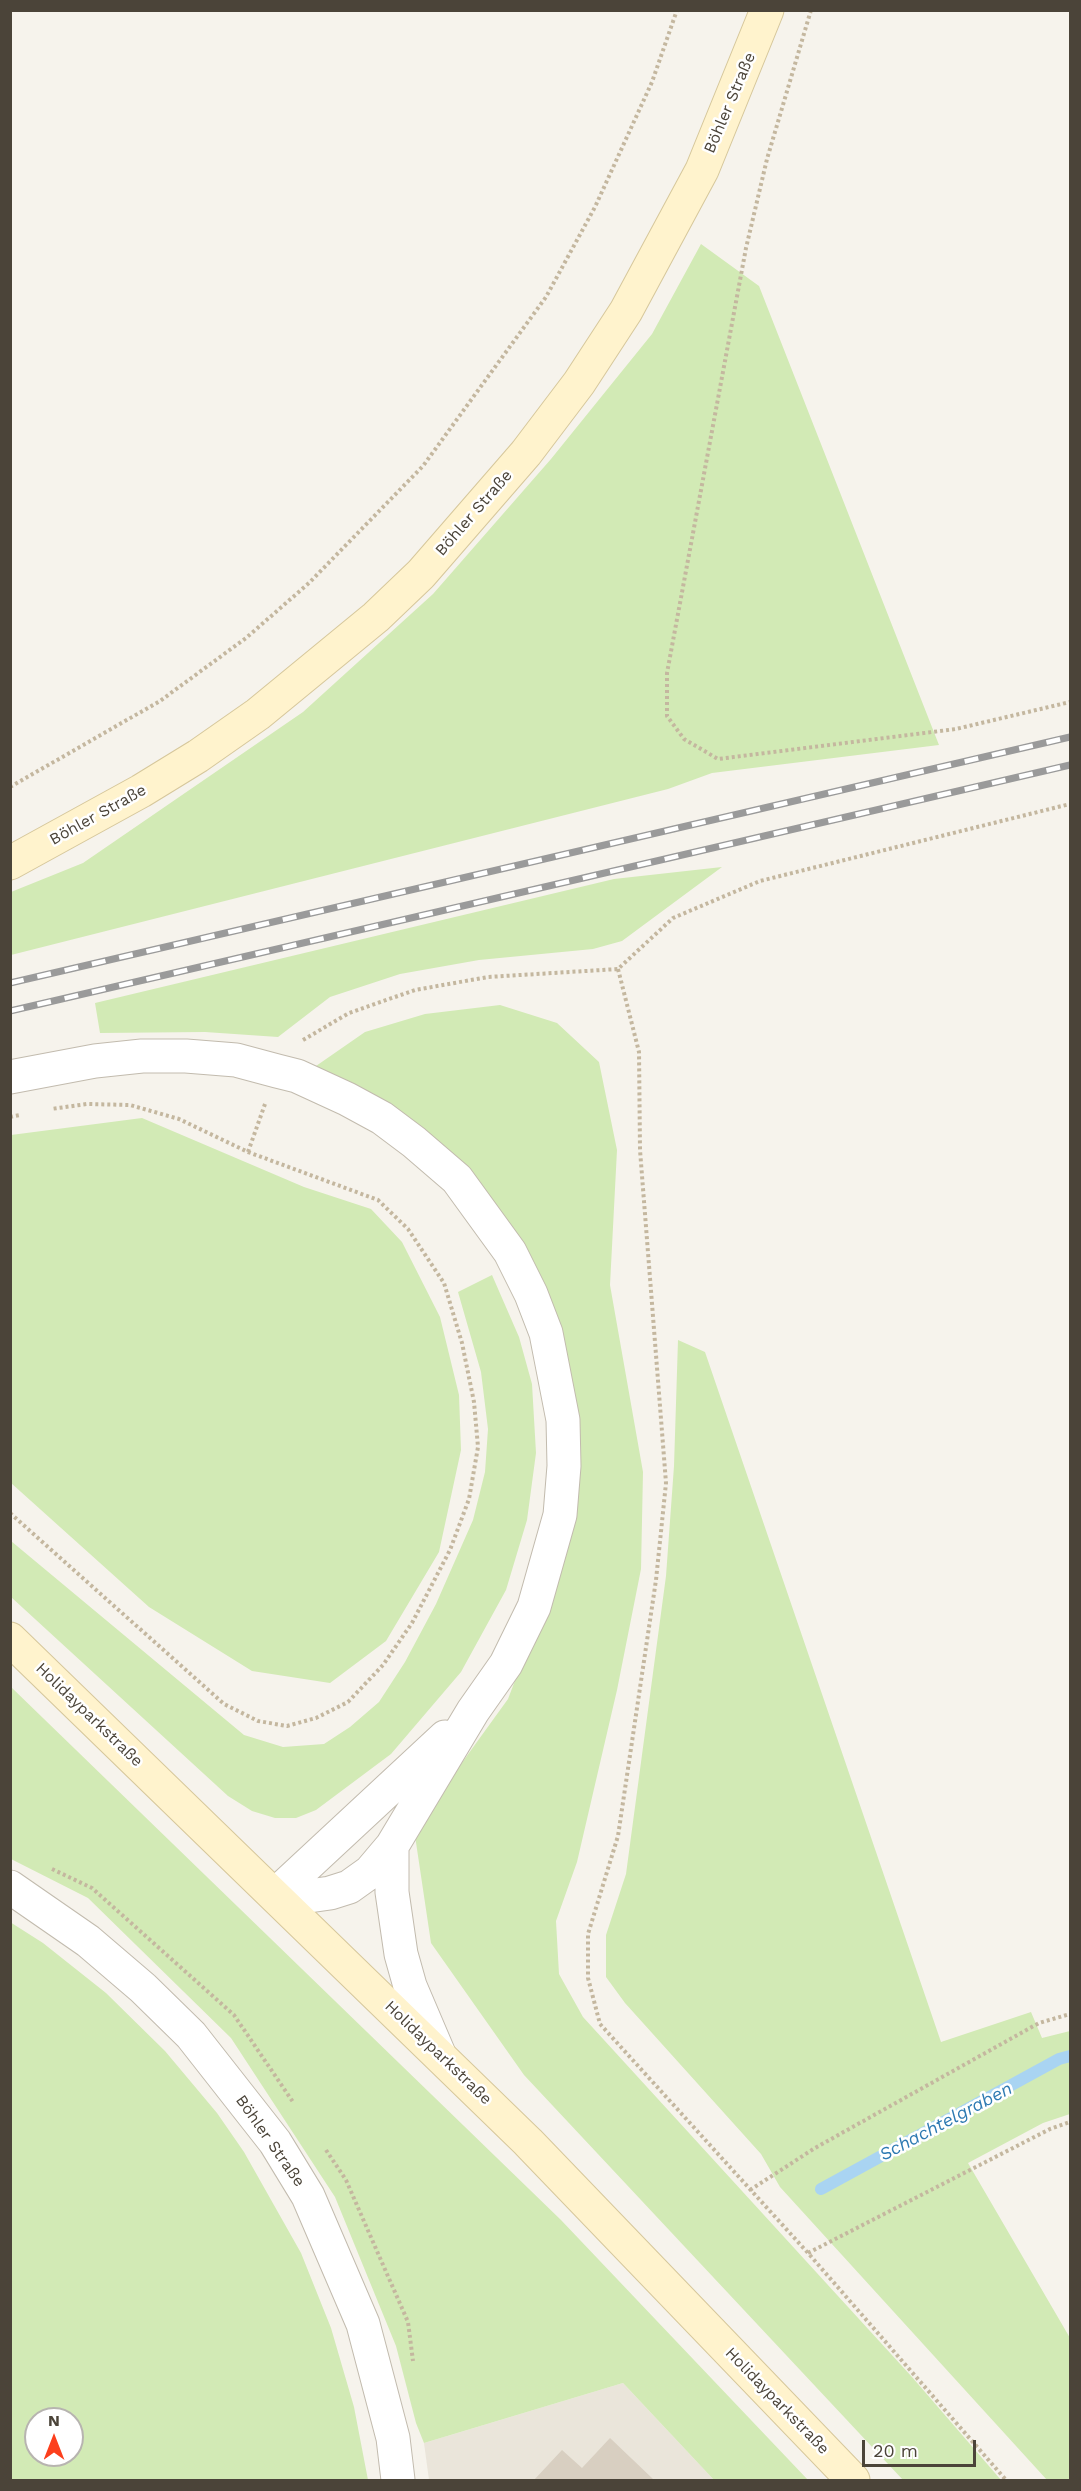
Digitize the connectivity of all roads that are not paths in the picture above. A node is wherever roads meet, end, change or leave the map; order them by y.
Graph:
1 (767, 10) edge
2 (10, 863) edge
3 (10, 1077) edge
4 (10, 1639) edge
5 (473, 1711) junction
6 (392, 1846) junction
7 (10, 1887) edge
8 (275, 1894) junction
9 (439, 2054) junction
10 (398, 2481) edge
11 (852, 2481) edge

1 - 2 main road, Böhler Straße
3 - 5 street
4 - 8 main road, Holidayparkstraße
5 - 6 street
5 - 8 street
6 - 8 street
6 - 9 street
7 - 10 street, Böhler Straße
8 - 9 main road, Holidayparkstraße
9 - 11 main road, Holidayparkstraße

